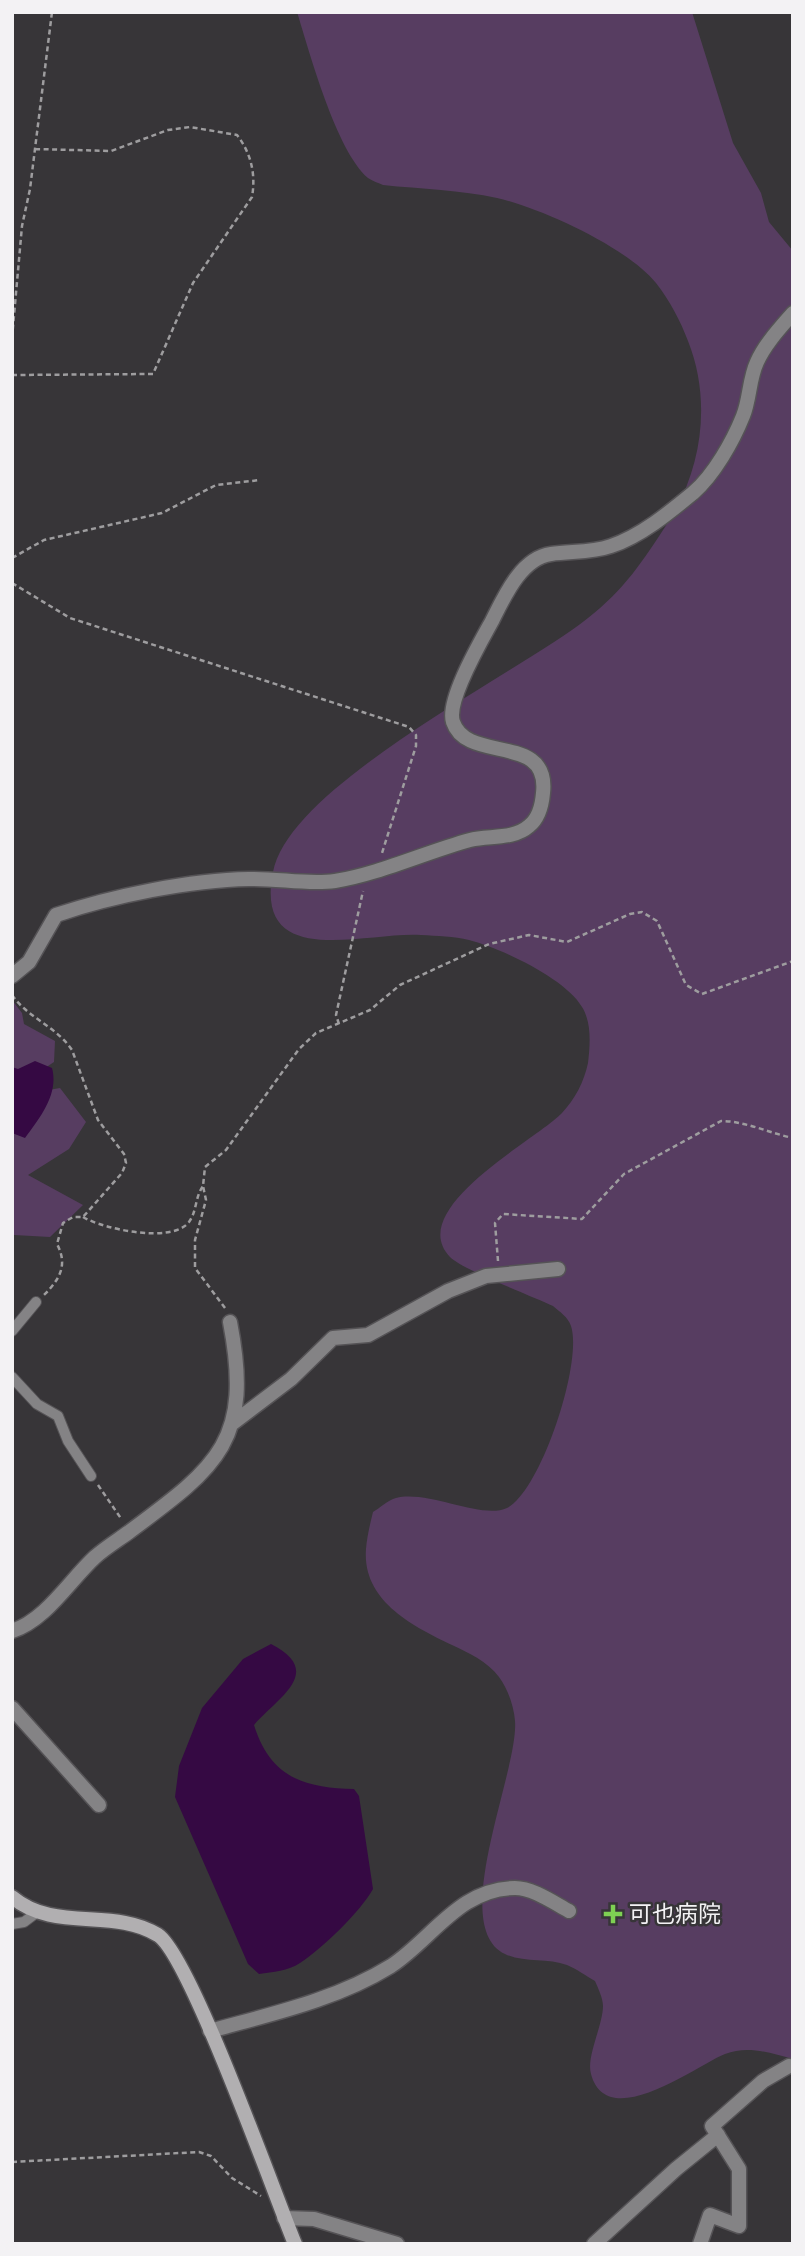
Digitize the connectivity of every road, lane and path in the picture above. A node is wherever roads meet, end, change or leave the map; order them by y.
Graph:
1 (52, 12) edge
2 (35, 149) junction
3 (793, 313) edge
4 (12, 338) edge
5 (12, 375) edge
6 (260, 480) dead end
7 (12, 558) edge
8 (12, 583) edge
9 (382, 867) junction
10 (367, 873) junction
11 (793, 961) edge
12 (12, 976) edge
13 (12, 995) edge
14 (340, 1024) junction
15 (793, 1138) edge
16 (203, 1186) junction
17 (83, 1217) junction
18 (558, 1269) dead end
19 (499, 1275) junction
20 (36, 1302) joint
21 (230, 1322) joint
22 (12, 1331) edge
23 (12, 1377) edge
24 (233, 1423) junction
25 (91, 1476) joint
26 (129, 1532) junction
27 (12, 1631) edge
28 (12, 1709) edge
29 (99, 1805) dead end
30 (12, 1897) edge
31 (569, 1910) dead end
32 (36, 1913) junction
33 (12, 1924) edge
34 (210, 2031) junction
35 (789, 2066) dead end
36 (718, 2136) junction
37 (12, 2162) edge
38 (277, 2200) junction
39 (284, 2218) junction
40 (296, 2244) edge
41 (397, 2244) edge
42 (594, 2244) edge
43 (700, 2244) edge

1 - 2 path
2 - 4 path
2 - 5 path
3 - 9 street
6 - 7 path
8 - 9 path
9 - 10 street
10 - 12 street
10 - 14 path
11 - 14 path
13 - 17 path
14 - 16 path
15 - 19 path
16 - 17 path
16 - 21 path
17 - 20 path
18 - 19 street
19 - 24 street
20 - 22 lane
21 - 24 street
23 - 25 lane
24 - 26 street
25 - 26 path
26 - 27 street
28 - 29 street
30 - 32 street
31 - 34 street
32 - 33 lane
32 - 34 street
34 - 38 street
35 - 36 street
36 - 42 street
36 - 43 street
37 - 38 path
38 - 39 street
39 - 40 street
39 - 41 street

